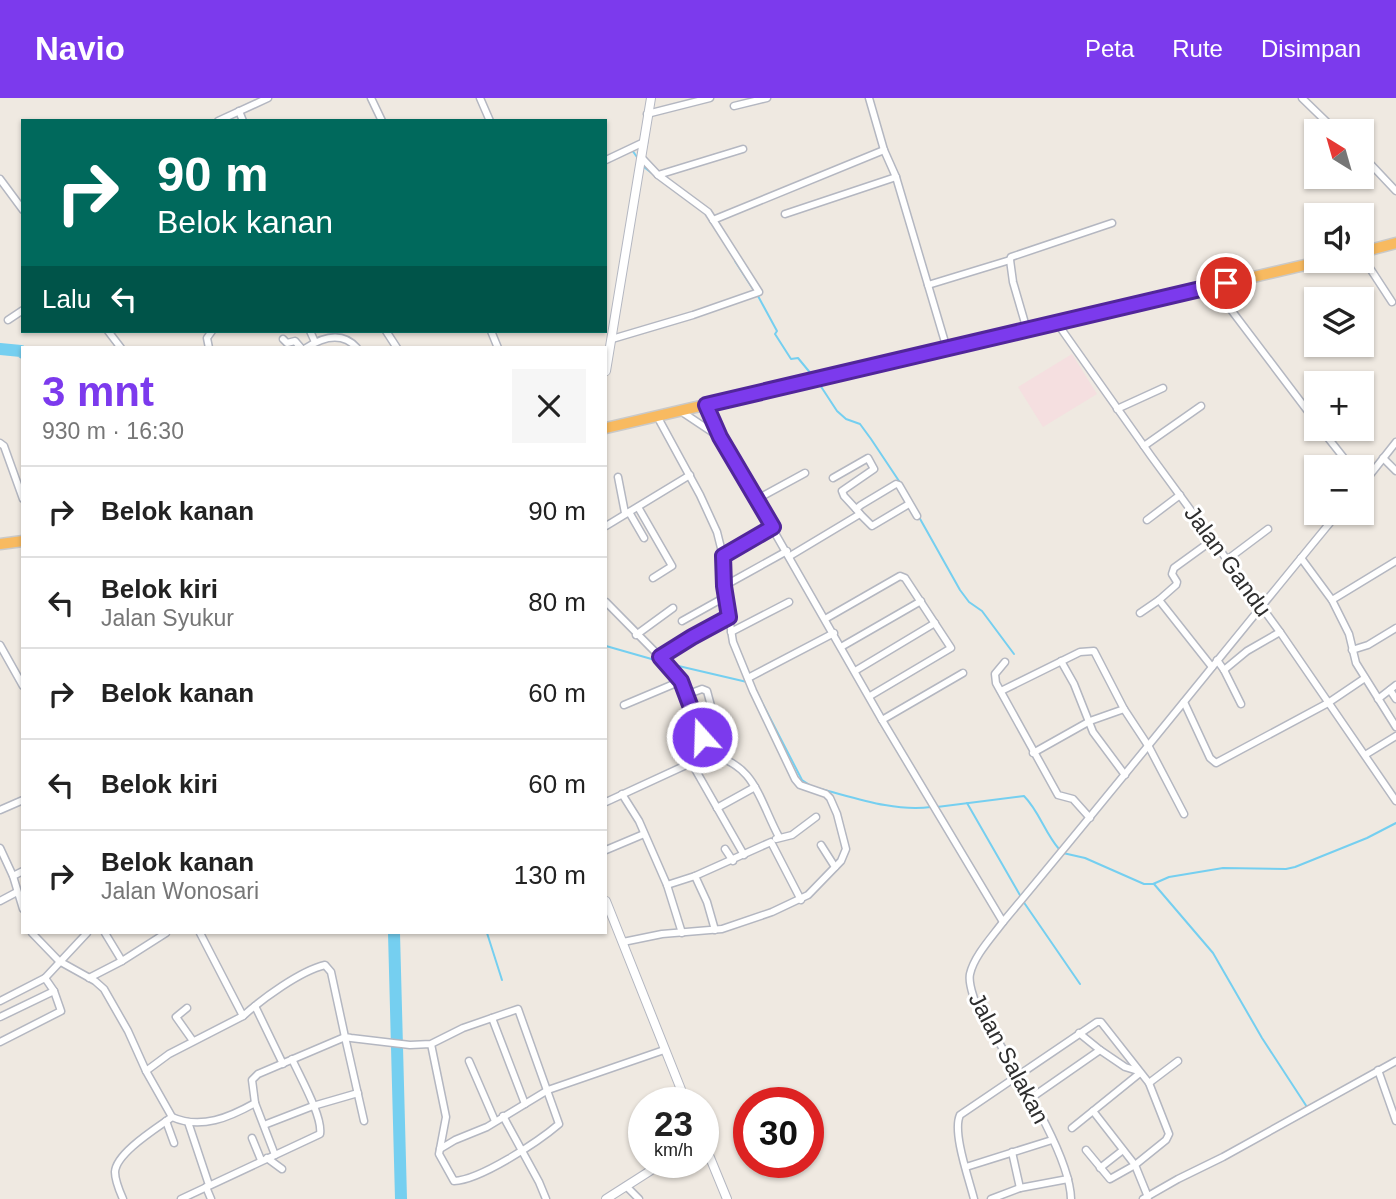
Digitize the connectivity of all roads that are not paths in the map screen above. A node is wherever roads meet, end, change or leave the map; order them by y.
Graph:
1 (268, 98) edge
2 (371, 98) edge
3 (480, 98) edge
4 (650, 98) edge
5 (710, 98) edge
6 (767, 98) edge
7 (869, 98) edge
8 (1302, 98) edge
9 (1316, 98) edge
10 (1309, 105) junction
11 (734, 106) dead end
12 (239, 111) junction
13 (648, 114) junction
14 (222, 119) edge
15 (242, 119) edge
16 (382, 119) edge
17 (488, 119) edge
18 (1324, 119) edge
19 (644, 142) junction
20 (743, 149) dead end
21 (884, 150) junction
22 (640, 155) junction
23 (607, 160) edge
24 (1374, 168) edge
25 (658, 175) junction
26 (896, 177) junction
27 (0, 179) edge
28 (1396, 191) edge
29 (21, 207) edge
30 (785, 214) dead end
31 (713, 220) junction
32 (1112, 223) dead end
33 (1396, 243) edge
34 (1374, 250) edge
35 (1010, 260) junction
36 (1304, 265) edge
37 (1374, 273) edge
38 (928, 285) junction
39 (1213, 286) junction
40 (1392, 302) dead end
41 (21, 311) edge
42 (8, 320) dead end
43 (1057, 323) junction
44 (1027, 330) junction
45 (311, 333) edge
46 (340, 333) edge
47 (283, 339) dead end
48 (612, 339) junction
49 (315, 342) junction
50 (301, 346) edge
51 (307, 346) edge
52 (355, 346) edge
53 (947, 349) junction
54 (607, 366) edge
55 (1163, 388) dead end
56 (706, 405) junction
57 (1202, 406) dead end
58 (1304, 406) edge
59 (1117, 409) junction
60 (682, 412) junction
61 (657, 416) junction
62 (607, 428) edge
63 (720, 437) junction
64 (1330, 441) edge
65 (1396, 442) edge
66 (0, 443) edge
67 (1144, 446) junction
68 (1342, 455) edge
69 (1383, 458) junction
70 (1374, 469) edge
71 (1396, 471) edge
72 (805, 473) dead end
73 (690, 475) junction
74 (618, 477) dead end
75 (833, 478) dead end
76 (21, 493) edge
77 (1180, 495) junction
78 (757, 499) junction
79 (909, 504) junction
80 (638, 507) junction
81 (858, 512) junction
82 (627, 513) junction
83 (917, 516) dead end
84 (1147, 520) dead end
85 (607, 525) edge
86 (1328, 525) edge
87 (773, 527) junction
88 (1268, 529) dead end
89 (644, 538) dead end
90 (1214, 539) junction
91 (21, 541) edge
92 (0, 544) edge
93 (788, 553) junction
94 (723, 556) junction
95 (1301, 558) junction
96 (1228, 559) junction
97 (1396, 561) edge
98 (653, 578) dead end
99 (724, 586) junction
100 (725, 597) junction
101 (1159, 600) junction
102 (1332, 600) junction
103 (921, 601) junction
104 (789, 602) dead end
105 (607, 603) edge
106 (1261, 606) junction
107 (673, 608) dead end
108 (1140, 613) dead end
109 (729, 617) junction
110 (825, 619) junction
111 (682, 621) dead end
112 (935, 624) junction
113 (1396, 628) edge
114 (731, 632) junction
115 (1280, 632) junction
116 (834, 633) junction
117 (636, 635) junction
118 (0, 645) edge
119 (842, 648) junction
120 (1352, 650) junction
121 (662, 659) junction
122 (1217, 660) junction
123 (1005, 662) dead end
124 (1061, 662) junction
125 (1212, 667) junction
126 (1224, 670) junction
127 (855, 671) junction
128 (963, 673) dead end
129 (748, 678) junction
130 (1365, 678) junction
131 (681, 681) junction
132 (21, 682) edge
133 (1393, 687) edge
134 (1001, 691) junction
135 (686, 695) junction
136 (870, 696) junction
137 (1378, 699) junction
138 (1396, 699) edge
139 (1184, 702) junction
140 (1328, 702) junction
141 (1241, 704) dead end
142 (624, 705) dead end
143 (1124, 709) junction
144 (714, 717) dead end
145 (882, 720) junction
146 (1090, 721) junction
147 (1396, 727) edge
148 (1396, 736) edge
149 (1149, 747) junction
150 (1033, 753) junction
151 (708, 755) junction
152 (1365, 755) junction
153 (691, 762) junction
154 (1125, 775) junction
155 (755, 787) junction
156 (622, 794) junction
157 (21, 801) edge
158 (1396, 801) edge
159 (607, 802) edge
160 (717, 808) junction
161 (0, 810) edge
162 (1184, 814) dead end
163 (816, 817) dead end
164 (1090, 818) junction
165 (644, 834) junction
166 (779, 838) junction
167 (771, 842) junction
168 (821, 845) dead end
169 (0, 848) edge
170 (607, 849) edge
171 (725, 849) dead end
172 (744, 855) junction
173 (733, 861) junction
174 (835, 867) junction
175 (21, 872) edge
176 (13, 876) junction
177 (695, 876) junction
178 (667, 885) junction
179 (17, 892) junction
180 (801, 900) junction
181 (0, 901) edge
182 (21, 903) edge
183 (607, 903) edge
184 (1003, 922) junction
185 (715, 930) junction
186 (682, 933) junction
187 (33, 934) edge
188 (86, 934) edge
189 (106, 934) edge
190 (151, 934) edge
191 (164, 934) edge
192 (201, 934) edge
193 (154, 940) junction
194 (623, 942) junction
195 (59, 961) junction
196 (122, 961) junction
197 (45, 978) junction
198 (89, 978) junction
199 (54, 991) junction
200 (0, 1001) edge
201 (255, 1006) junction
202 (187, 1009) dead end
203 (243, 1016) junction
204 (0, 1017) edge
205 (492, 1018) junction
206 (1079, 1034) junction
207 (345, 1037) junction
208 (193, 1041) junction
209 (0, 1042) edge
210 (431, 1044) junction
211 (664, 1050) junction
212 (1100, 1050) junction
213 (292, 1059) junction
214 (469, 1061) dead end
215 (1178, 1061) dead end
216 (1396, 1061) edge
217 (283, 1064) junction
218 (1378, 1070) junction
219 (146, 1071) junction
220 (1139, 1072) junction
221 (1018, 1078) junction
222 (1149, 1083) junction
223 (680, 1087) edge
224 (548, 1090) junction
225 (358, 1093) junction
226 (1031, 1098) junction
227 (256, 1103) junction
228 (525, 1104) junction
229 (313, 1105) junction
230 (1093, 1111) junction
231 (503, 1116) junction
232 (169, 1119) junction
233 (364, 1121) dead end
234 (495, 1121) junction
235 (1396, 1121) edge
236 (188, 1122) junction
237 (264, 1125) junction
238 (444, 1128) junction
239 (1072, 1128) dead end
240 (252, 1139) dead end
241 (455, 1140) junction
242 (1052, 1140) junction
243 (174, 1143) dead end
244 (440, 1149) junction
245 (522, 1149) junction
246 (1086, 1150) dead end
247 (1123, 1150) junction
248 (1012, 1152) junction
249 (275, 1155) junction
250 (264, 1159) junction
251 (1135, 1165) junction
252 (966, 1167) junction
253 (1100, 1168) junction
254 (282, 1169) dead end
255 (639, 1178) edge
256 (718, 1178) edge
257 (1068, 1179) junction
258 (208, 1186) junction
259 (626, 1186) junction
260 (1020, 1188) junction
261 (1146, 1198) edge
262 (122, 1199) edge
263 (181, 1199) edge
264 (211, 1199) edge
265 (546, 1199) edge
266 (606, 1199) edge
267 (639, 1199) edge
268 (727, 1199) edge
269 (974, 1199) edge
270 (991, 1199) edge
271 (1071, 1199) edge

1 - 12 street
2 - 16 street
3 - 17 street
4 - 13 street
5 - 13 street
6 - 11 street
7 - 21 street
8 - 10 street
9 - 10 street
10 - 18 street
12 - 14 street
12 - 15 street
13 - 19 street
19 - 22 street
19 - 23 street
20 - 25 street
21 - 26 street
21 - 31 street
22 - 25 street
22 - 48 street
24 - 28 street
25 - 31 street
26 - 30 street
26 - 38 street
27 - 29 street
31 - 48 street
32 - 35 street
33 - 34 highway
35 - 38 street
35 - 44 street
36 - 39 highway
37 - 40 street
38 - 53 street
39 - 43 highway
39 - 58 street
41 - 42 street
43 - 44 highway
43 - 59 street, Jalan Gandu
44 - 53 highway
45 - 49 street
46 - 49 street
46 - 52 street
47 - 50 street
48 - 54 street
49 - 51 street
53 - 56 highway
55 - 59 street
56 - 60 highway
56 - 63 street
57 - 67 street
59 - 67 street, Jalan Gandu
60 - 61 highway
60 - 63 street
61 - 62 highway
61 - 73 street
63 - 78 street
64 - 68 street
65 - 69 street
66 - 76 street
67 - 77 street, Jalan Gandu
69 - 70 street
69 - 71 street
72 - 78 street
73 - 80 street
73 - 94 street
74 - 82 street
75 - 81 street
77 - 84 street
77 - 90 street, Jalan Gandu
78 - 87 street
79 - 81 street
79 - 81 street
79 - 83 street
80 - 82 street
80 - 98 street
81 - 93 street
82 - 85 street
82 - 89 street
86 - 95 street
87 - 93 street
87 - 94 street
88 - 96 street
90 - 96 street, Jalan Gandu
90 - 101 street
91 - 92 highway
93 - 99 street
93 - 110 street
94 - 99 street
95 - 102 street
95 - 106 street
96 - 106 street, Jalan Gandu
97 - 102 street
99 - 100 street
100 - 109 street
100 - 111 street
101 - 108 street
101 - 125 street
102 - 120 street
103 - 110 street
103 - 112 street
103 - 119 street
104 - 114 street
105 - 117 street
106 - 115 street, Jalan Gandu
106 - 122 street
107 - 117 street
109 - 114 street
109 - 121 street
110 - 116 street
112 - 127 street
112 - 136 street
113 - 120 street
114 - 129 street
115 - 126 street
115 - 140 street, Jalan Gandu
116 - 119 street
116 - 129 street
117 - 121 street
118 - 132 street
119 - 127 street
120 - 130 street
121 - 131 street
122 - 125 street
122 - 126 street
123 - 134 street
124 - 134 street
124 - 143 street
124 - 146 street
125 - 139 street
126 - 141 street
127 - 136 street
128 - 145 street
129 - 174 street
130 - 137 street
130 - 140 street
131 - 135 street
131 - 142 street
133 - 137 street
133 - 138 street
134 - 150 street
135 - 144 street
135 - 151 street
136 - 145 street
137 - 147 street
139 - 140 street
139 - 149 street
140 - 152 street, Jalan Gandu
143 - 146 street
143 - 149 street
145 - 184 street
146 - 150 street
146 - 154 street
148 - 152 street
149 - 154 street
149 - 162 street
150 - 164 street
151 - 153 street
151 - 155 street
152 - 158 street, Jalan Gandu
153 - 156 street
153 - 160 street
154 - 164 street
155 - 160 street
155 - 166 street
156 - 159 street
156 - 165 street
157 - 161 street
160 - 172 street
163 - 166 street
164 - 184 street
165 - 170 street
165 - 178 street
166 - 167 street
167 - 172 street
167 - 180 street
168 - 174 street
169 - 176 street
171 - 173 street
172 - 173 street
173 - 177 street
174 - 180 street
175 - 176 street
176 - 179 street
177 - 178 street
177 - 185 street
178 - 186 street
179 - 181 street
179 - 182 street
180 - 185 street
183 - 194 street
184 - 221 street, Jalan Salakan
185 - 186 street
186 - 194 street
187 - 195 street
188 - 195 street
189 - 196 street
190 - 193 street
191 - 193 street
192 - 203 street
193 - 196 street
194 - 211 street
195 - 197 street
195 - 198 street
196 - 198 street
197 - 199 street
197 - 200 street
198 - 219 street
199 - 204 street
199 - 209 street
201 - 203 street
201 - 207 street
201 - 217 street
202 - 208 street
203 - 208 street
205 - 210 street
205 - 224 street
205 - 228 street
206 - 212 street
206 - 220 street
206 - 221 street
207 - 210 street
207 - 213 street
207 - 225 street
208 - 219 street
210 - 238 street
211 - 223 street
211 - 224 street
212 - 220 street
212 - 226 street
213 - 217 street
213 - 229 street
214 - 234 street
215 - 222 street
216 - 218 street
217 - 227 street
218 - 235 street
218 - 261 street
219 - 232 street
220 - 222 street
220 - 230 street
221 - 226 street, Jalan Salakan
221 - 252 street
222 - 251 street
224 - 228 street
224 - 245 street
225 - 229 street
225 - 233 street
226 - 242 street, Jalan Salakan
227 - 236 street
227 - 237 street
228 - 231 street
229 - 237 street
229 - 249 street
230 - 239 street
230 - 247 street
231 - 234 street
231 - 245 street
232 - 236 street
232 - 243 street
232 - 262 street
234 - 241 street
236 - 258 street
237 - 249 street
238 - 241 street
238 - 244 street
240 - 250 street
241 - 244 street
242 - 248 street
242 - 257 street, Jalan Salakan
244 - 245 street
245 - 265 street
246 - 253 street
247 - 251 street
247 - 253 street
248 - 252 street
248 - 260 street
249 - 250 street
250 - 254 street
250 - 258 street
251 - 253 street
251 - 261 street
252 - 269 street
255 - 259 street
256 - 268 street
257 - 260 street
257 - 271 street, Jalan Salakan
258 - 263 street
258 - 264 street
259 - 266 street
259 - 267 street
260 - 270 street

